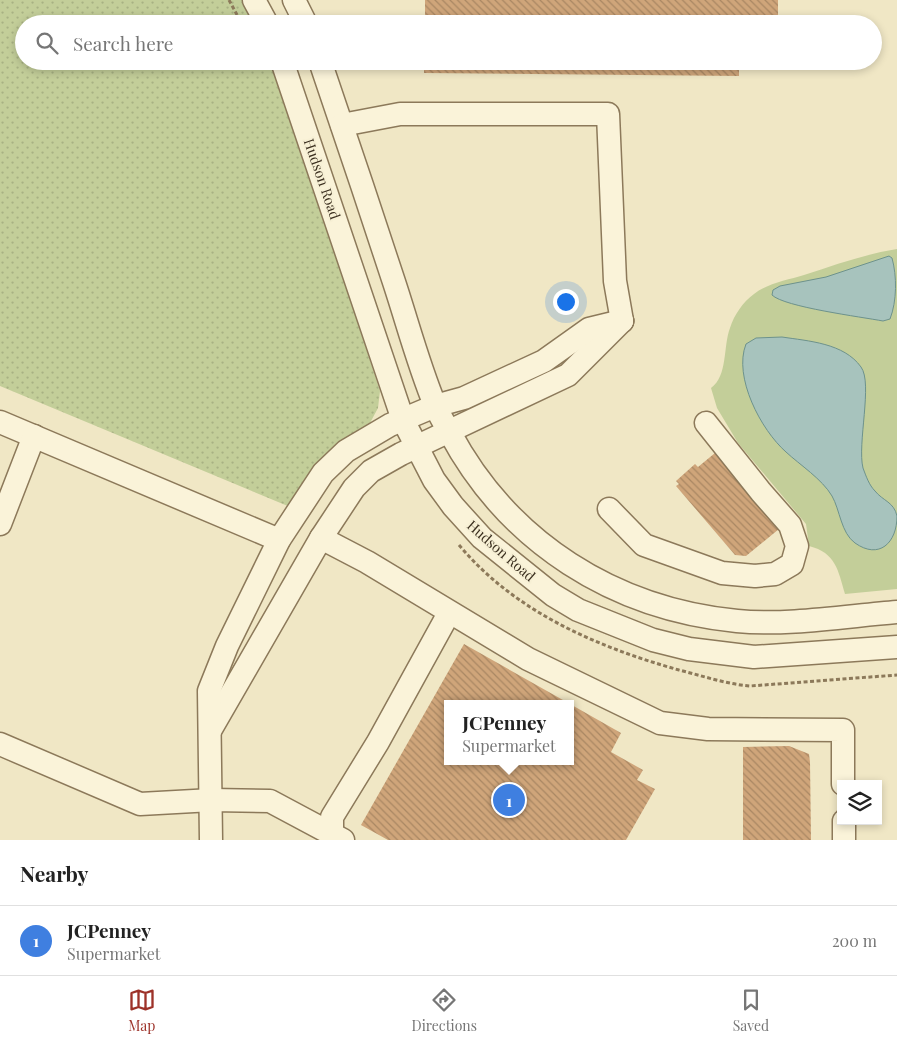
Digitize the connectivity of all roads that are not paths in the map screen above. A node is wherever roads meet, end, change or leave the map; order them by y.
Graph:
1 (254, 0) edge
2 (294, 0) edge
3 (262, 15) edge
4 (302, 15) edge
5 (285, 70) edge
6 (323, 70) edge
7 (342, 125) junction
8 (622, 321) junction
9 (435, 406) junction
10 (403, 420) junction
11 (0, 422) edge
12 (706, 423) dead end
13 (449, 432) junction
14 (34, 436) junction
15 (415, 447) junction
16 (609, 509) dead end
17 (0, 524) edge
18 (321, 538) junction
19 (279, 540) junction
20 (897, 612) edge
21 (450, 613) junction
22 (897, 647) edge
23 (211, 729) junction
24 (0, 744) edge
25 (844, 780) edge
26 (212, 800) junction
27 (844, 825) edge
28 (338, 837) edge
29 (212, 840) edge
30 (844, 840) edge

1 - 3 street
2 - 4 street
5 - 10 street, Hudson Road
6 - 7 street
7 - 8 street
7 - 9 street
8 - 9 street
8 - 13 street
9 - 10 street
9 - 13 street
10 - 15 street, Hudson Road
10 - 19 street
11 - 14 street
12 - 16 street
13 - 15 street
13 - 20 street
14 - 17 street
14 - 19 street
15 - 18 street
15 - 22 street, Hudson Road
18 - 21 street
18 - 23 street
19 - 23 street
21 - 25 street
21 - 28 street
23 - 26 street
24 - 26 street
26 - 28 street
26 - 29 street
27 - 30 street

